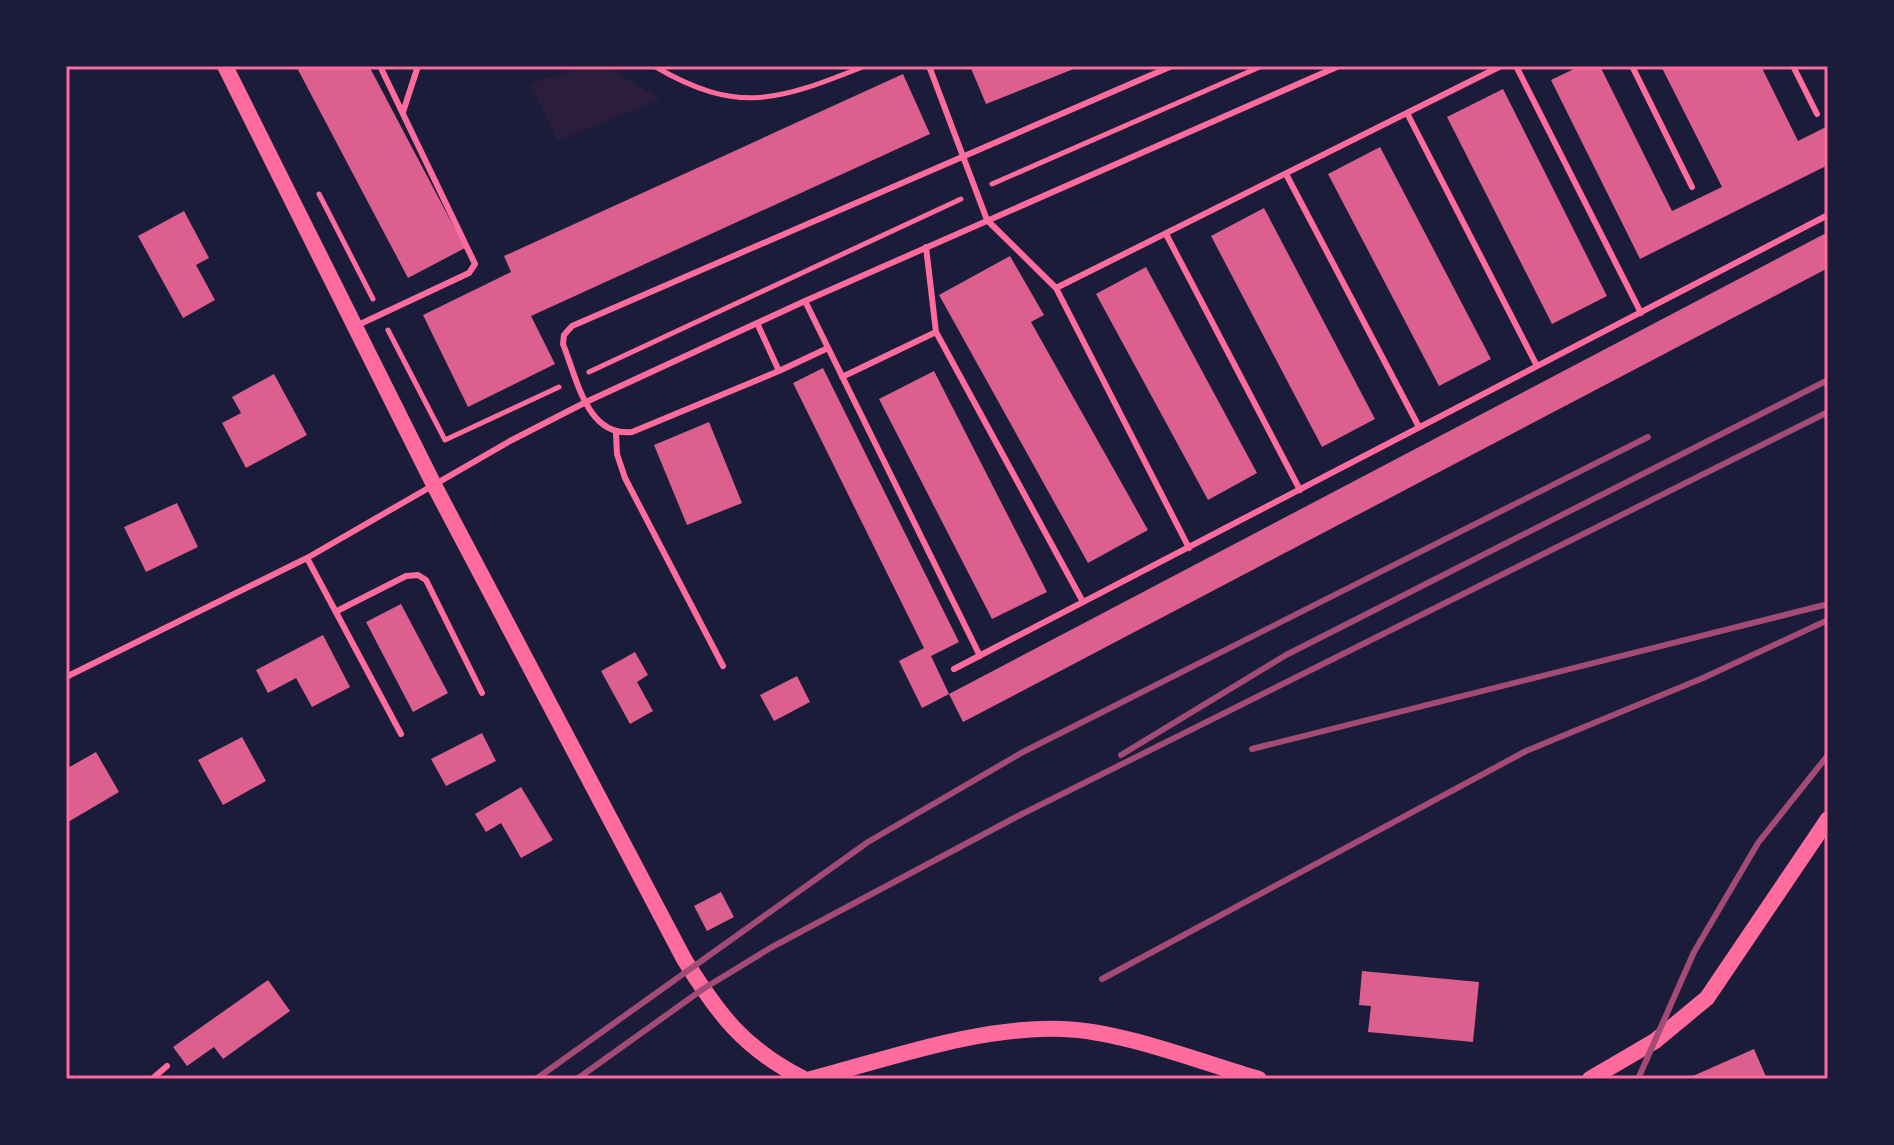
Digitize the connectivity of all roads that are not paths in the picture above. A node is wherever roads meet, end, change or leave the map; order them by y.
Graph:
1 (225, 66) edge
2 (380, 66) edge
3 (418, 66) edge
4 (929, 66) edge
5 (1172, 66) edge
6 (1339, 66) edge
7 (1501, 66) edge
8 (1516, 66) edge
9 (1632, 66) edge
10 (1793, 66) edge
11 (403, 113) junction
12 (1407, 113) junction
13 (1817, 114) dead end
14 (965, 154) junction
15 (1286, 174) junction
16 (1692, 187) dead end
17 (1828, 215) edge
18 (987, 220) junction
19 (1166, 234) junction
20 (926, 247) junction
21 (1056, 288) junction
22 (805, 301) junction
23 (1641, 313) junction
24 (757, 323) junction
25 (354, 327) junction
26 (936, 332) junction
27 (828, 348) junction
28 (1537, 366) junction
29 (779, 371) junction
30 (842, 377) junction
31 (586, 402) junction
32 (1419, 427) junction
33 (616, 434) junction
34 (435, 487) junction
35 (1300, 490) junction
36 (1189, 548) junction
37 (307, 558) junction
38 (1083, 602) junction
39 (337, 611) junction
40 (980, 656) junction
41 (723, 666) dead end
42 (954, 669) dead end
43 (66, 677) edge
44 (482, 693) dead end
45 (401, 734) dead end
46 (1828, 819) edge
47 (167, 1066) dead end
48 (152, 1079) edge
49 (804, 1079) edge
50 (811, 1079) edge
51 (1259, 1079) edge
52 (1590, 1079) edge

1 - 25 main road
2 - 11 lane
3 - 11 lane
4 - 14 lane
5 - 14 lane
6 - 18 lane
7 - 12 lane
8 - 23 lane
9 - 16 lane
10 - 13 lane
11 - 25 lane
12 - 15 lane
12 - 28 lane
14 - 18 lane
14 - 31 lane
15 - 19 lane
15 - 32 lane
17 - 23 lane
18 - 20 lane
18 - 21 lane
19 - 21 lane
19 - 35 lane
20 - 22 lane
20 - 26 lane
21 - 36 lane
22 - 24 lane
22 - 27 lane
23 - 28 lane
24 - 29 lane
24 - 31 lane
25 - 34 main road
26 - 30 lane
26 - 38 lane
27 - 29 lane
27 - 30 lane
28 - 32 lane
29 - 33 lane
30 - 40 lane
31 - 33 lane
31 - 34 lane
32 - 35 lane
33 - 41 lane
34 - 37 lane
34 - 49 main road
35 - 36 lane
36 - 38 lane
37 - 39 lane
37 - 43 lane
38 - 40 lane
39 - 44 lane
39 - 45 lane
40 - 42 lane
46 - 52 main road
47 - 48 lane
50 - 51 main road

